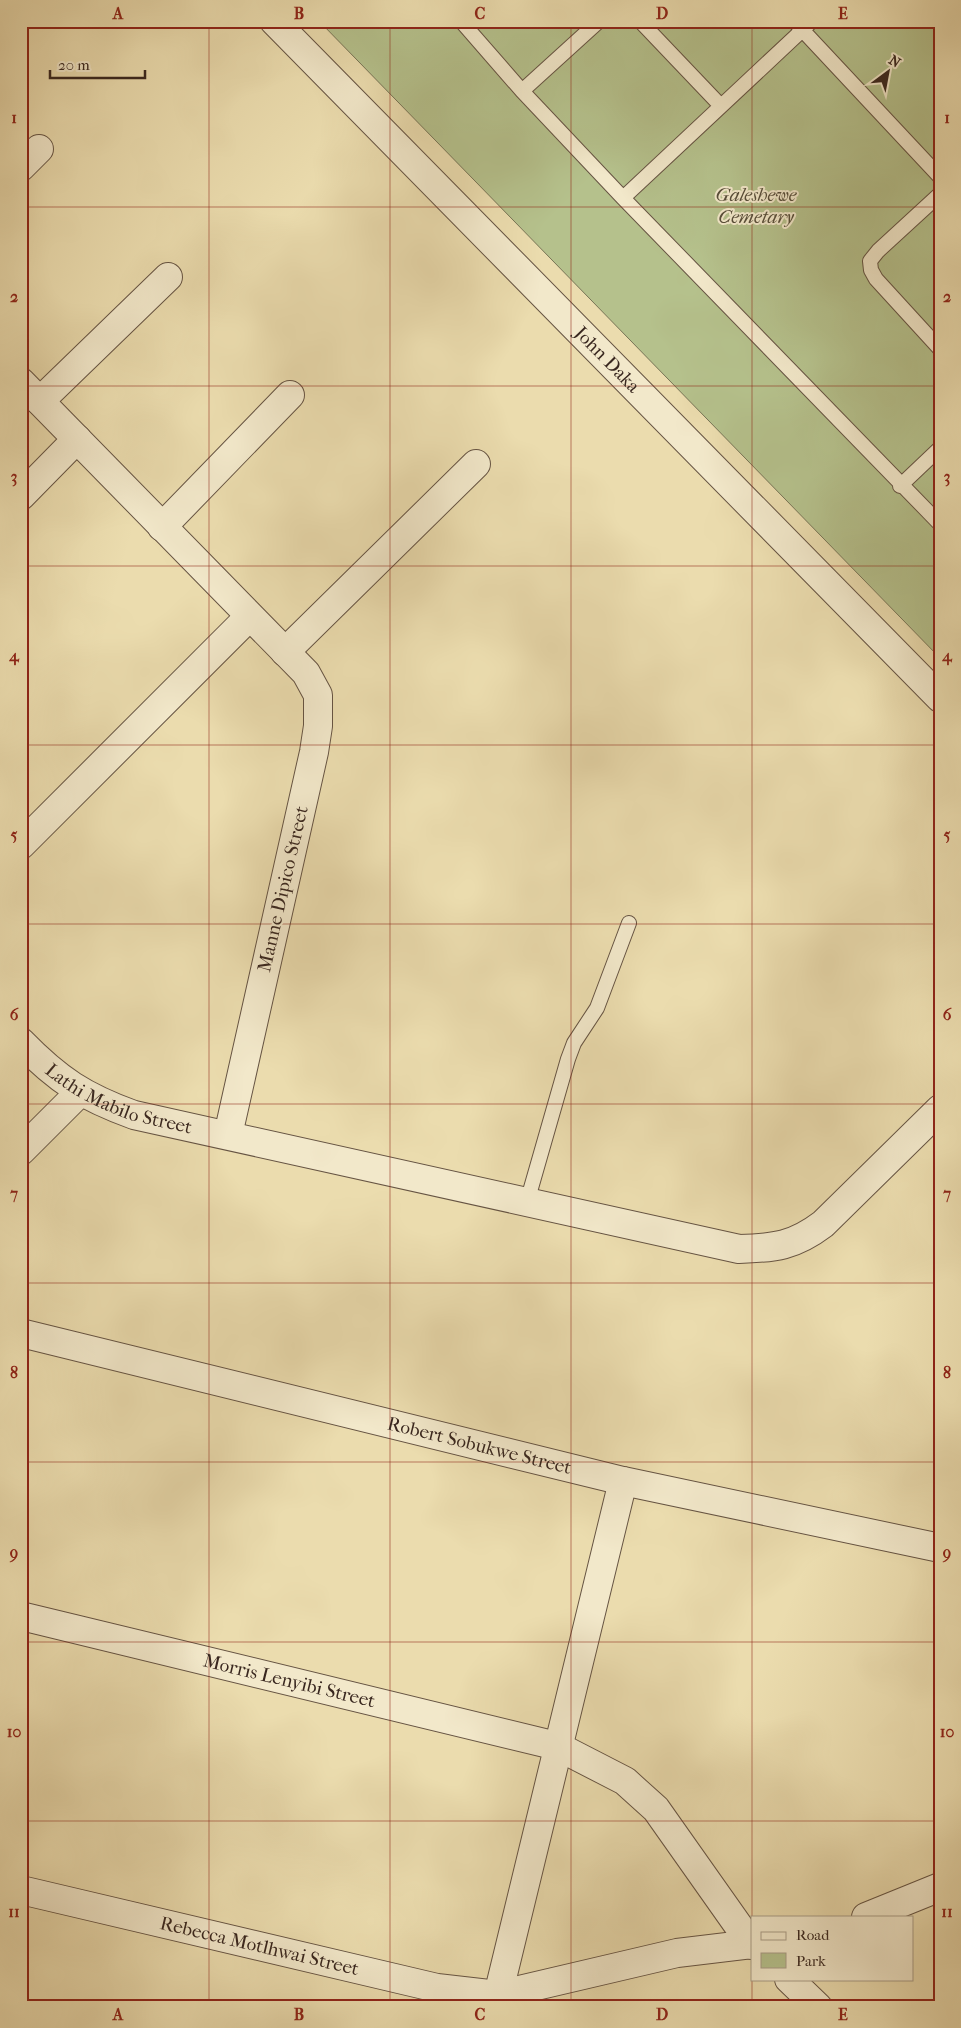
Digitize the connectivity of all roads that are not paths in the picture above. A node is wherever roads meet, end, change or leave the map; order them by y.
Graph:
1 (274, 21) edge
2 (461, 21) edge
3 (599, 21) edge
4 (640, 21) edge
5 (803, 24) edge
6 (522, 91) junction
7 (720, 105) junction
8 (940, 176) edge
9 (940, 194) edge
10 (623, 198) junction
11 (168, 276) dead end
12 (940, 350) edge
13 (21, 382) edge
14 (290, 394) dead end
15 (40, 401) junction
16 (77, 439) junction
17 (940, 448) edge
18 (476, 464) dead end
19 (900, 486) junction
20 (21, 496) edge
21 (940, 524) edge
22 (162, 527) junction
23 (249, 616) junction
24 (286, 652) junction
25 (940, 698) edge
26 (21, 845) edge
27 (629, 924) dead end
28 (21, 1042) edge
29 (80, 1092) junction
30 (940, 1109) edge
31 (228, 1134) junction
32 (21, 1151) edge
33 (526, 1202) junction
34 (21, 1333) edge
35 (622, 1481) junction
36 (940, 1548) edge
37 (21, 1616) edge
38 (557, 1746) junction
39 (940, 1887) edge
40 (21, 1890) edge
41 (868, 1916) edge
42 (751, 1944) edge
43 (751, 1945) edge
44 (790, 1980) edge
45 (501, 2001) edge
46 (818, 2007) edge

1 - 25 street, John Daka
2 - 6 lane
3 - 6 lane
4 - 7 lane
5 - 7 lane
5 - 8 lane
6 - 10 lane
7 - 10 lane
9 - 12 lane
10 - 19 lane
11 - 15 street
13 - 15 street, Manne Dipico Street
14 - 22 street
15 - 16 street, Manne Dipico Street
16 - 20 street
16 - 22 street, Manne Dipico Street
17 - 19 lane
18 - 24 street
19 - 21 lane
22 - 23 street, Manne Dipico Street
23 - 24 street, Manne Dipico Street
23 - 26 street
24 - 31 street, Manne Dipico Street
27 - 33 lane
28 - 29 street, Lathi Mabilo Street
29 - 31 street, Lathi Mabilo Street
29 - 32 street
30 - 33 street, Lathi Mabilo Street
31 - 33 street, Lathi Mabilo Street
34 - 35 street, Robert Sobukwe Street
35 - 36 street, Robert Sobukwe Street
35 - 38 street
37 - 38 street, Morris Lenyibi Street
38 - 42 street, Morris Lenyibi Street
38 - 45 street
39 - 41 street
40 - 45 street, Rebecca Motlhwai Street
43 - 45 street, Rebecca Motlhwai Street
44 - 46 street

